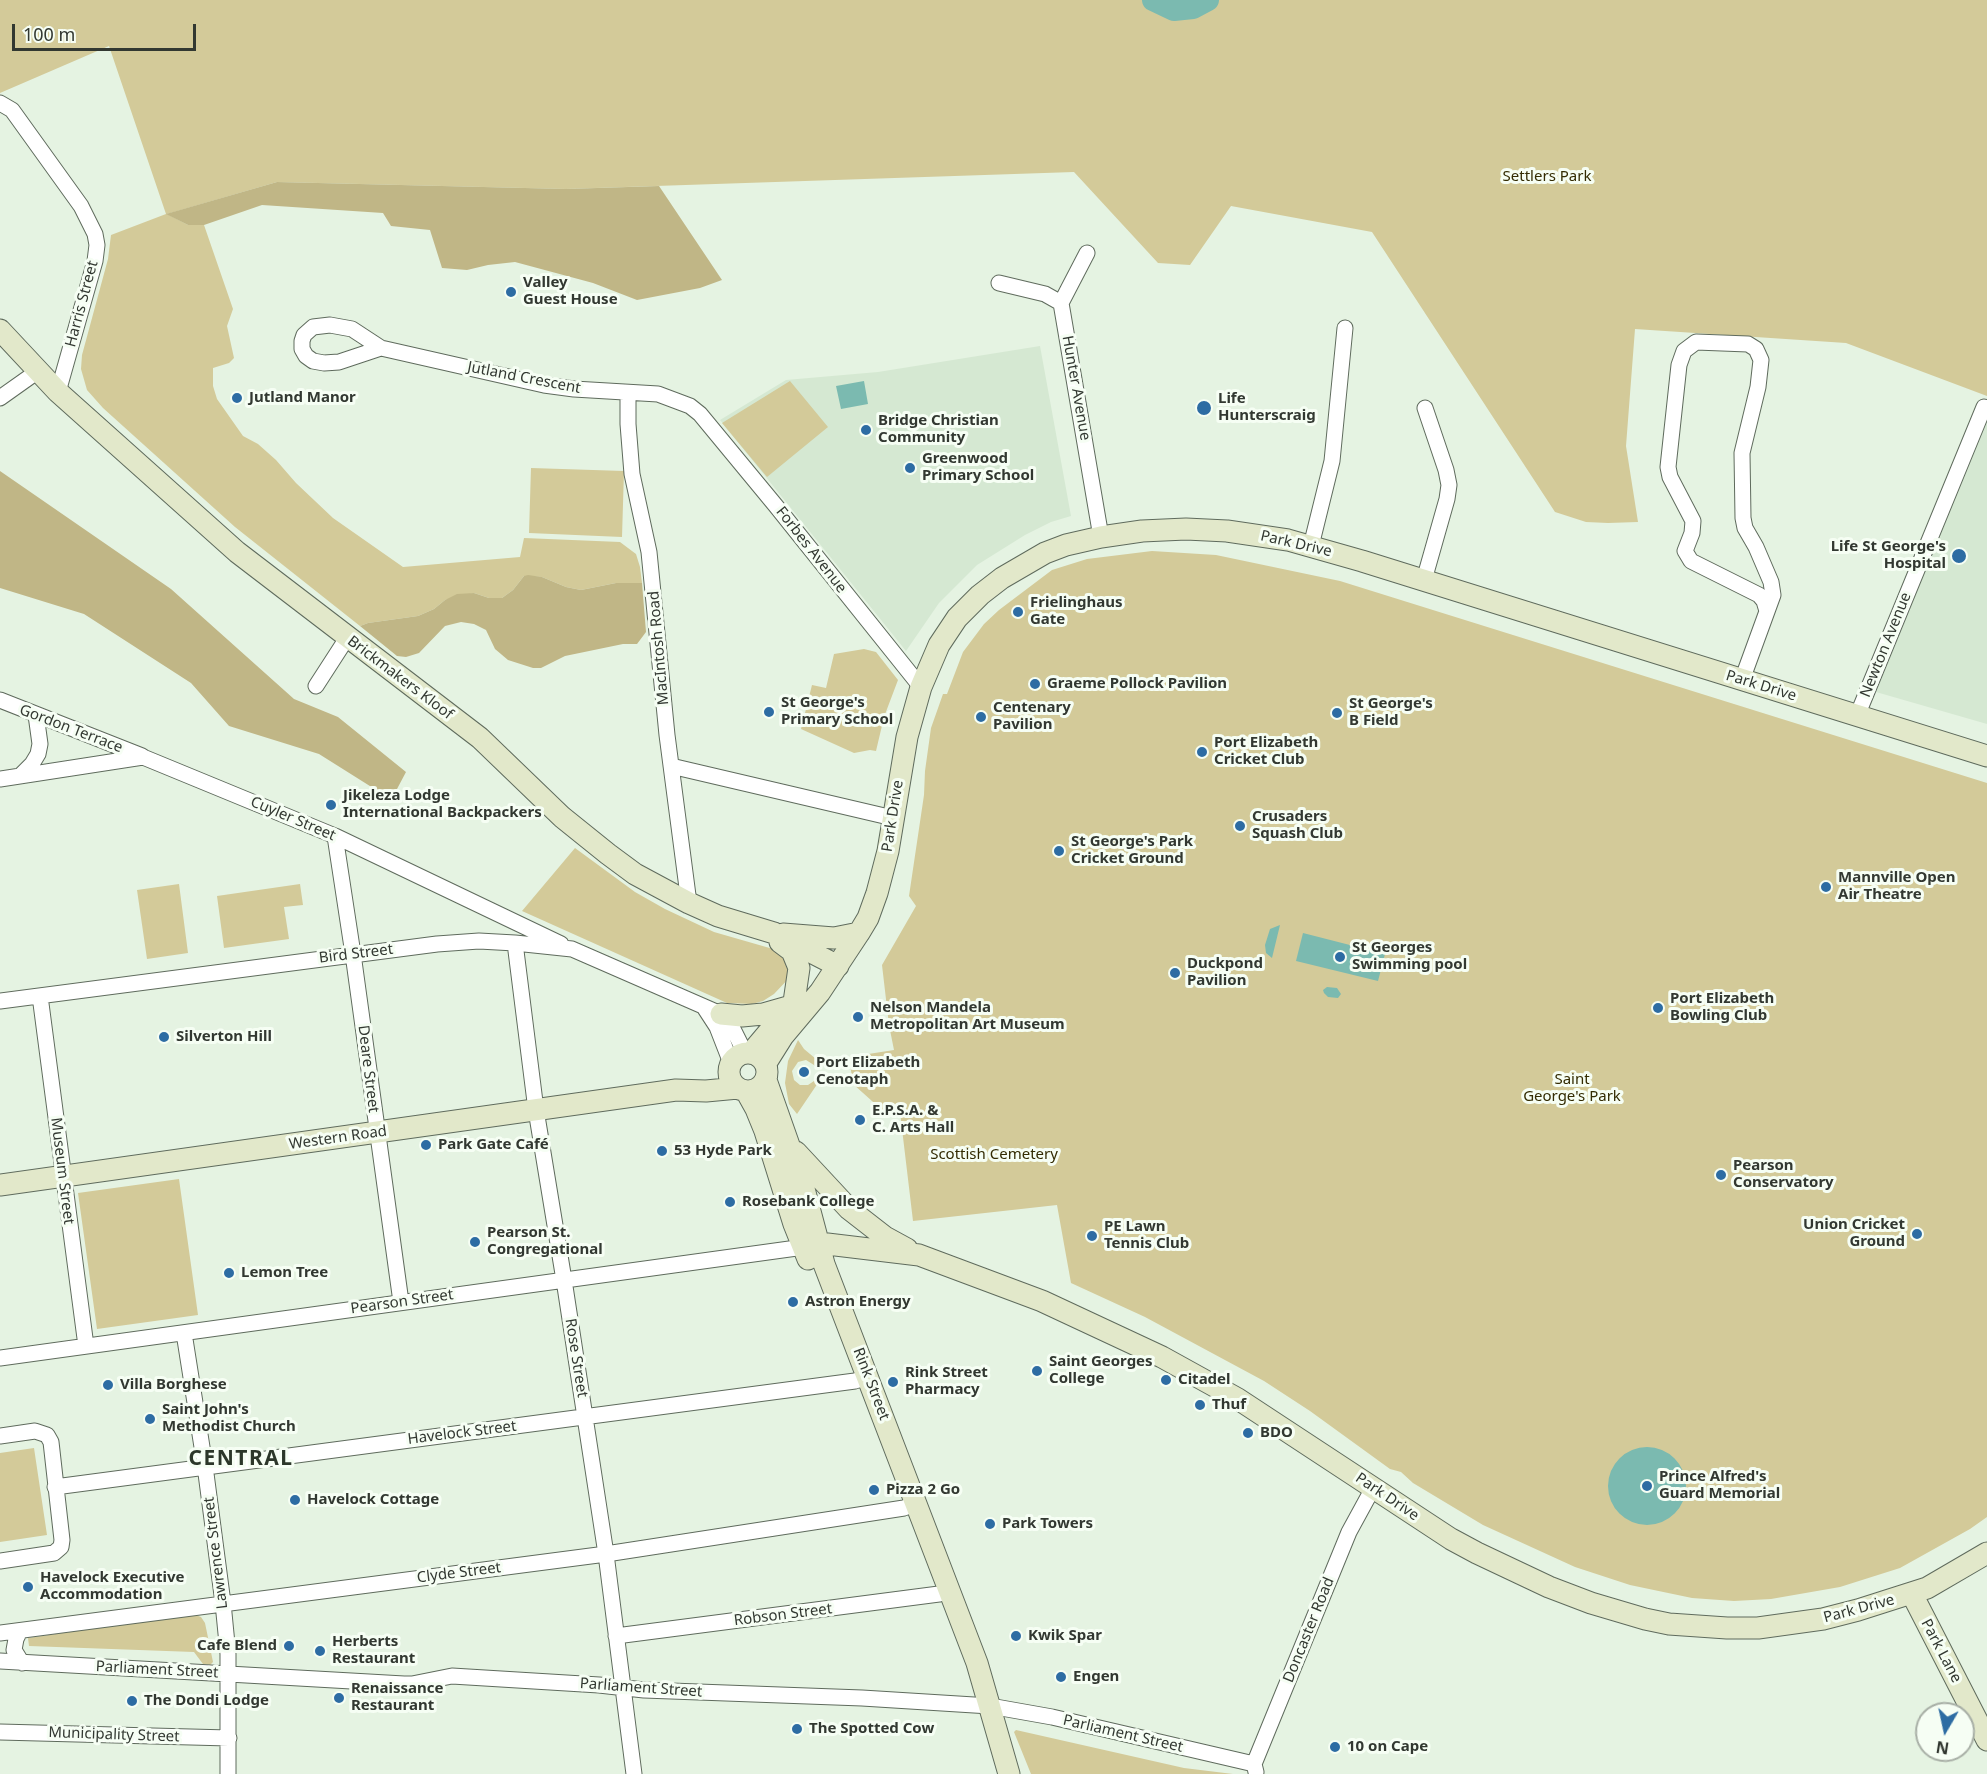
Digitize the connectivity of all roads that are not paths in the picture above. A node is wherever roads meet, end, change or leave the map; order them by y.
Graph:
1 (0, 103) edge
2 (1087, 253) dead end
3 (999, 283) dead end
4 (1061, 303) junction
5 (1344, 328) dead end
6 (0, 330) edge
7 (381, 348) dead end
8 (38, 371) junction
9 (58, 392) junction
10 (628, 393) junction
11 (0, 398) edge
12 (1983, 407) dead end
13 (1425, 408) dead end
14 (699, 414) joint
15 (1101, 537) junction
16 (1311, 546) junction
17 (1424, 580) junction
18 (1767, 611) junction
19 (347, 638) junction
20 (1742, 680) junction
21 (316, 686) dead end
22 (921, 687) junction
23 (0, 700) edge
24 (36, 715) junction
25 (1857, 716) junction
26 (1987, 756) edge
27 (143, 757) junction
28 (671, 766) junction
29 (20, 776) junction
30 (0, 778) edge
31 (893, 818) junction
32 (335, 836) junction
33 (689, 903) junction
34 (753, 927) junction
35 (774, 933) junction
36 (860, 933) junction
37 (515, 943) junction
38 (572, 949) junction
39 (353, 954) junction
40 (838, 960) junction
41 (40, 996) junction
42 (0, 1001) edge
43 (712, 1010) junction
44 (793, 1010) junction
45 (746, 1071) junction
46 (676, 1090) junction
47 (706, 1091) junction
48 (536, 1110) junction
49 (376, 1133) junction
50 (781, 1137) junction
51 (62, 1177) junction
52 (0, 1185) edge
53 (811, 1245) junction
54 (920, 1255) junction
55 (564, 1280) junction
56 (401, 1302) junction
57 (184, 1333) junction
58 (86, 1346) junction
59 (0, 1358) edge
60 (862, 1379) junction
61 (585, 1417) junction
62 (0, 1436) edge
63 (206, 1466) junction
64 (55, 1487) junction
65 (1373, 1488) junction
66 (910, 1505) junction
67 (1987, 1553) edge
68 (606, 1554) junction
69 (0, 1561) edge
70 (944, 1593) junction
71 (1912, 1594) junction
72 (223, 1603) junction
73 (20, 1631) junction
74 (0, 1633) edge
75 (616, 1636) junction
76 (0, 1661) edge
77 (22, 1663) junction
78 (228, 1674) junction
79 (622, 1687) junction
80 (990, 1706) junction
81 (0, 1732) edge
82 (229, 1738) junction
83 (1987, 1740) edge
84 (1256, 1769) edge
85 (228, 1774) edge
86 (634, 1774) edge
87 (1009, 1774) edge

1 - 9 street, Harris Street
2 - 4 street
3 - 4 street
4 - 15 street, Hunter Avenue
5 - 16 street
6 - 8 street, Brickmakers Kloof
7 - 10 street, Jutland Crescent
8 - 9 street, Brickmakers Kloof
8 - 11 street
9 - 19 street, Brickmakers Kloof
10 - 14 street, Jutland Crescent
10 - 28 street, MacIntosh Road
12 - 25 street, Newton Avenue
13 - 17 street
14 - 22 street, Forbes Avenue
15 - 16 street, Park Drive
15 - 22 street, Park Drive
16 - 17 street, Park Drive
17 - 20 street, Park Drive
18 - 18 street
18 - 20 street
19 - 21 street
19 - 33 street, Brickmakers Kloof
20 - 25 street, Park Drive
22 - 31 street, Park Drive
23 - 24 street, Gordon Terrace
24 - 27 street, Gordon Terrace
24 - 29 street
25 - 26 street, Park Drive
27 - 29 street
27 - 32 street, Cuyler Street
28 - 31 street
28 - 33 street, MacIntosh Road
29 - 30 street
31 - 36 street, Park Drive
32 - 38 street, Cuyler Street
32 - 39 street, Deare Street
33 - 34 street, Brickmakers Kloof
34 - 35 street, Brickmakers Kloof
34 - 44 street
35 - 36 street
35 - 40 street, Brickmakers Kloof
36 - 40 street, Park Drive
37 - 38 street, Bird Street
37 - 39 street, Bird Street
37 - 48 street, Rose Street
38 - 43 street, Bird Street
39 - 41 street, Bird Street
39 - 49 street, Deare Street
40 - 44 street, Park Drive
41 - 42 street, Bird Street
41 - 51 street, Museum Street
43 - 44 street
43 - 45 street
44 - 45 street, Park Drive
44 - 50 street
45 - 46 street, Western Road
45 - 47 street, Western Road
45 - 50 street, Rink Street
46 - 47 street, Western Road
46 - 48 street, Western Road
47 - 50 street
48 - 49 street, Western Road
48 - 55 street, Rose Street
49 - 51 street, Western Road
49 - 56 street, Deare Street
50 - 53 street, Rink Street
50 - 53 street, Rink Street
50 - 54 street
51 - 52 street, Western Road
51 - 58 street, Museum Street
53 - 54 street, Park Drive
53 - 55 street, Pearson Street
53 - 60 street, Rink Street
54 - 65 street, Park Drive
55 - 56 street, Pearson Street
55 - 61 street, Rose Street
56 - 57 street, Pearson Street
57 - 58 street, Pearson Street
57 - 63 street, Lawrence Street
58 - 59 street, Pearson Street
60 - 61 street, Havelock Street
60 - 66 street, Rink Street
61 - 63 street, Havelock Street
61 - 68 street, Rose Street
62 - 64 street
63 - 64 street, Havelock Street
63 - 72 street, Lawrence Street
64 - 69 street
65 - 71 street, Park Drive
65 - 84 street, Doncaster Road
66 - 68 street, Clyde Street
66 - 70 street, Rink Street
67 - 71 street, Park Drive
68 - 72 street, Clyde Street
68 - 75 street, Rose Street
70 - 75 street, Robson Street
70 - 80 street, Rink Street
71 - 83 street, Park Lane
72 - 73 street, Clyde Street
72 - 78 street, Lawrence Street
73 - 74 street, Clyde Street
73 - 77 street
75 - 79 street, Rose Street
76 - 77 street, Parliament Street
77 - 78 street, Parliament Street
78 - 79 street, Parliament Street
78 - 82 street, Lawrence Street
79 - 80 street, Parliament Street
79 - 86 street, Rose Street
80 - 84 street, Parliament Street
80 - 87 street, Rink Street
81 - 82 street, Municipality Street
82 - 85 street, Lawrence Street

